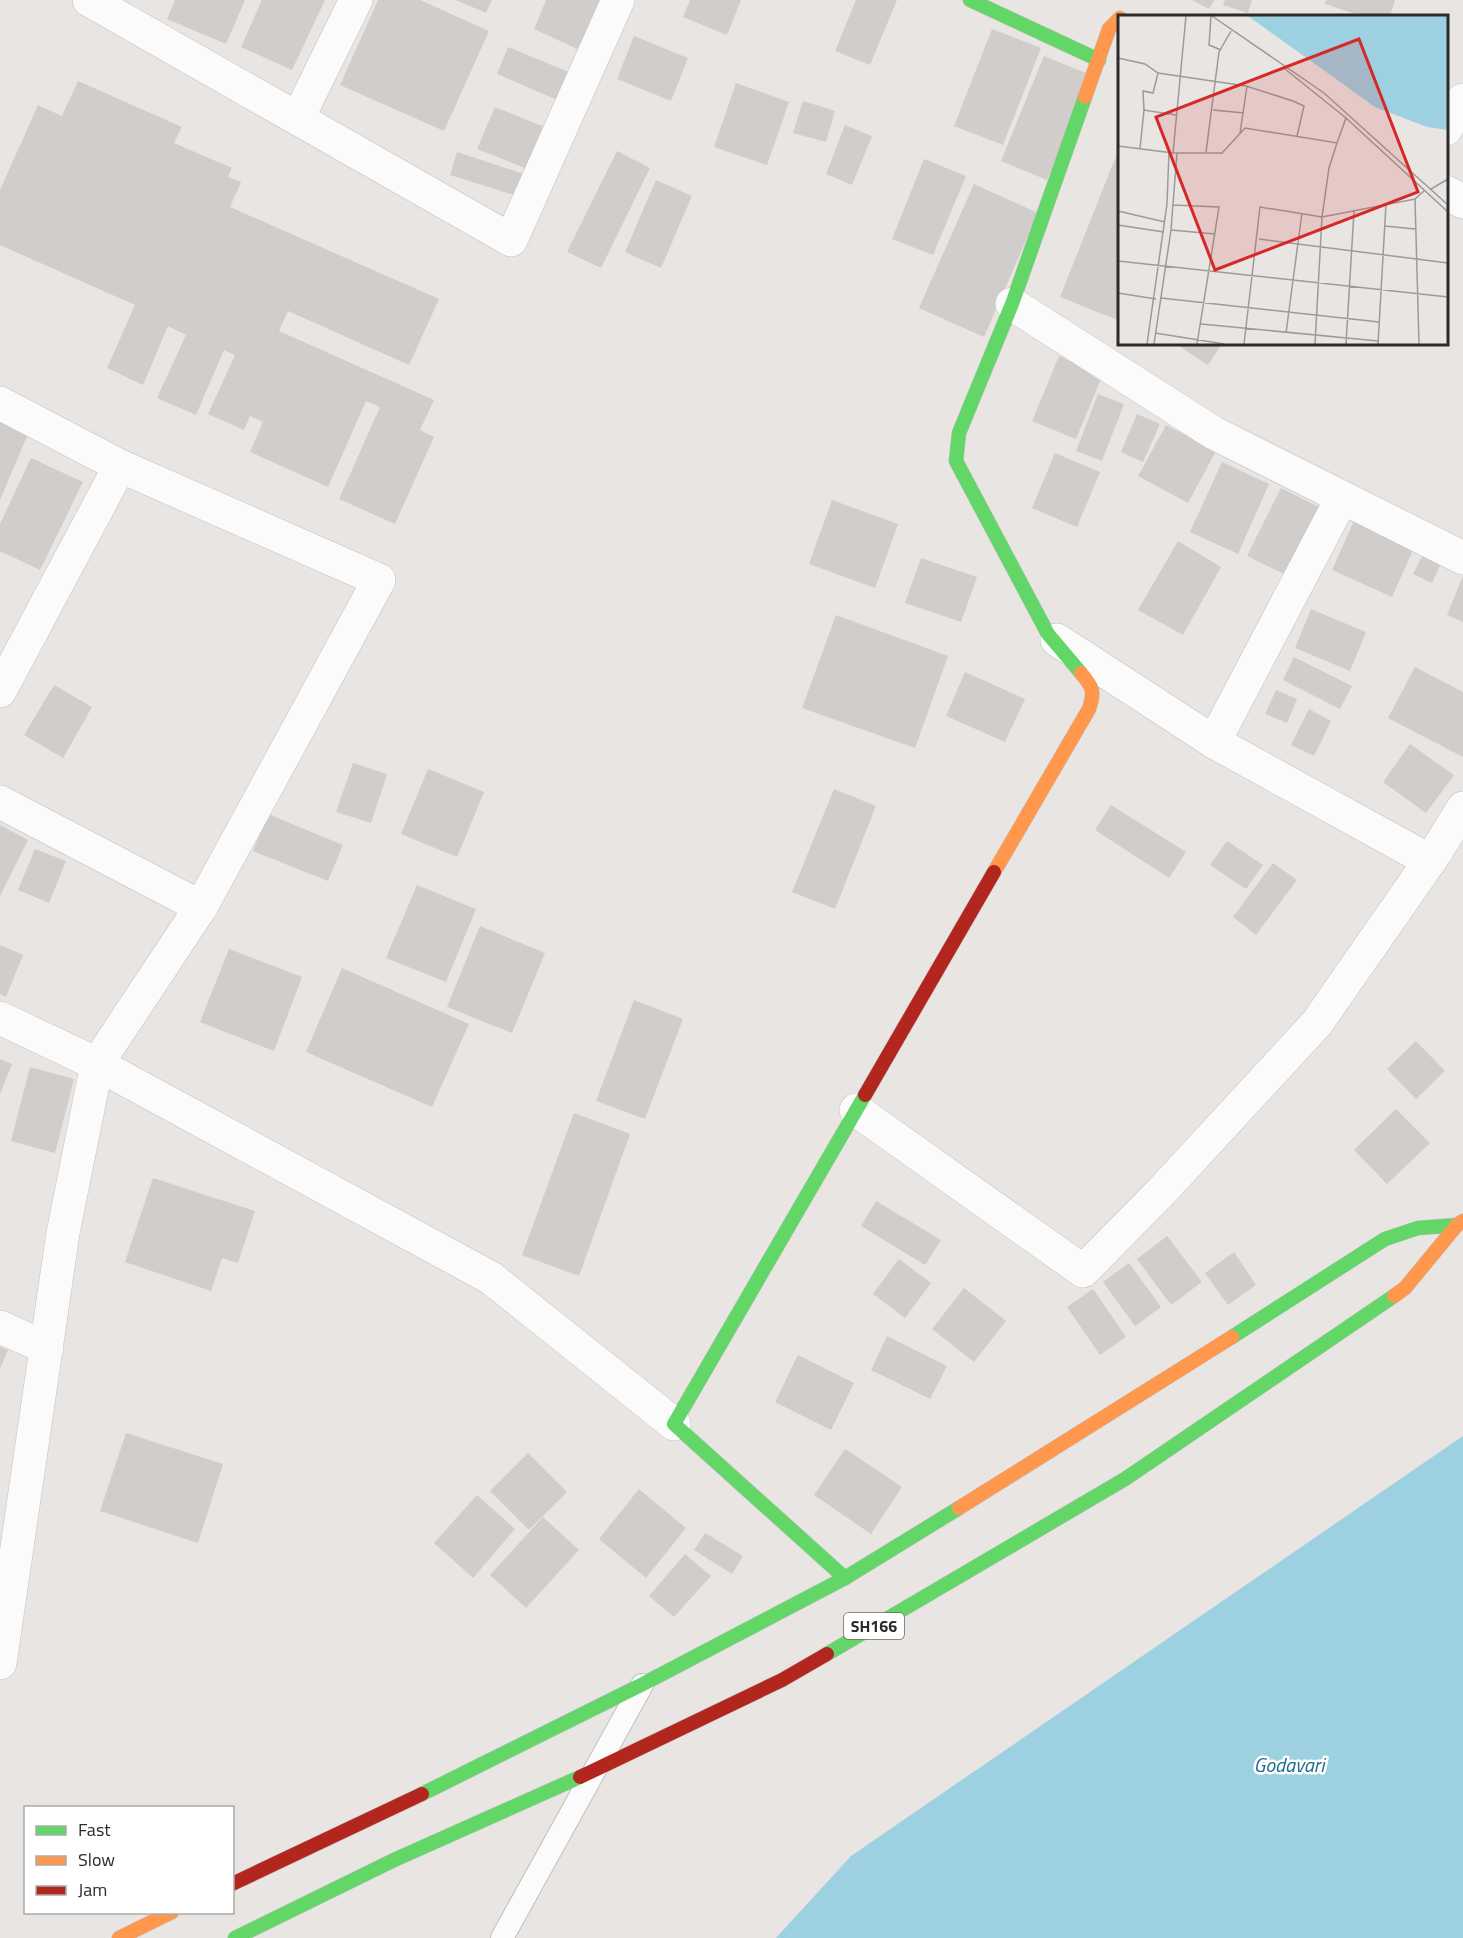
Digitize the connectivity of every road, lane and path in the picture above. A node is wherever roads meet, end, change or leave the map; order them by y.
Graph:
1 (89, 0) edge
2 (356, 0) edge
3 (618, 0) edge
4 (970, 0) edge
5 (1118, 25) edge
6 (1099, 60) junction
7 (1463, 100) edge
8 (298, 118) junction
9 (1448, 126) edge
10 (1448, 193) edge
11 (1463, 202) edge
12 (1012, 304) junction
13 (0, 403) edge
14 (120, 466) junction
15 (1342, 498) junction
16 (1463, 558) edge
17 (1048, 634) junction
18 (0, 691) edge
19 (1214, 742) junction
20 (0, 802) edge
21 (1463, 808) edge
22 (1430, 861) junction
23 (201, 907) junction
24 (0, 1018) edge
25 (97, 1064) junction
26 (856, 1110) junction
27 (1460, 1223) edge
28 (0, 1327) edge
29 (47, 1348) junction
30 (674, 1424) junction
31 (845, 1578) junction
32 (2, 1646) edge
33 (643, 1684) junction
34 (595, 1770) junction
35 (234, 1883) edge
36 (168, 1914) edge
37 (118, 1938) edge
38 (235, 1938) edge
39 (502, 1938) edge

1 - 8 street
2 - 8 street
3 - 8 street
4 - 6 main road
5 - 6 main road
6 - 12 main road
7 - 9 street
10 - 11 street
12 - 15 street
12 - 17 main road
13 - 14 street
14 - 18 street
14 - 23 street
15 - 16 street
15 - 19 street
17 - 19 street
17 - 26 main road
19 - 22 street
20 - 23 street
21 - 22 street
22 - 26 street
23 - 25 street
24 - 25 street
25 - 29 street
25 - 30 street
26 - 30 main road
27 - 31 main road, SH166
27 - 34 main road, SH166
28 - 29 street
29 - 32 street
30 - 31 main road
31 - 33 main road, SH166
33 - 34 lane
33 - 35 main road, SH166
34 - 38 main road, SH166
34 - 39 lane
36 - 37 main road

